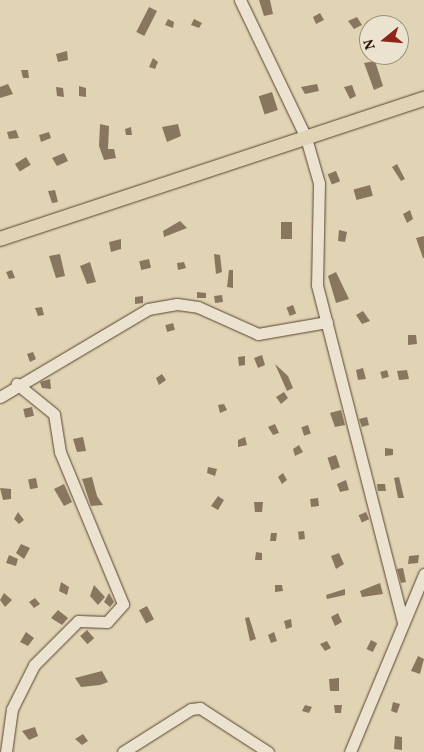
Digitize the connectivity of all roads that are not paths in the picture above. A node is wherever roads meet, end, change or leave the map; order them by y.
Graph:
1 (240, 0) edge
2 (424, 99) edge
3 (306, 138) junction
4 (0, 239) edge
5 (327, 322) junction
6 (17, 384) junction
7 (0, 397) edge
8 (424, 574) edge
9 (403, 622) junction
10 (6, 752) edge
11 (123, 752) edge
12 (268, 752) edge
13 (350, 752) edge

1 - 3 street
2 - 3 main road
3 - 4 main road
3 - 5 street
5 - 6 street
5 - 9 street
6 - 7 street
6 - 10 street
8 - 9 street
9 - 13 street
11 - 12 street

